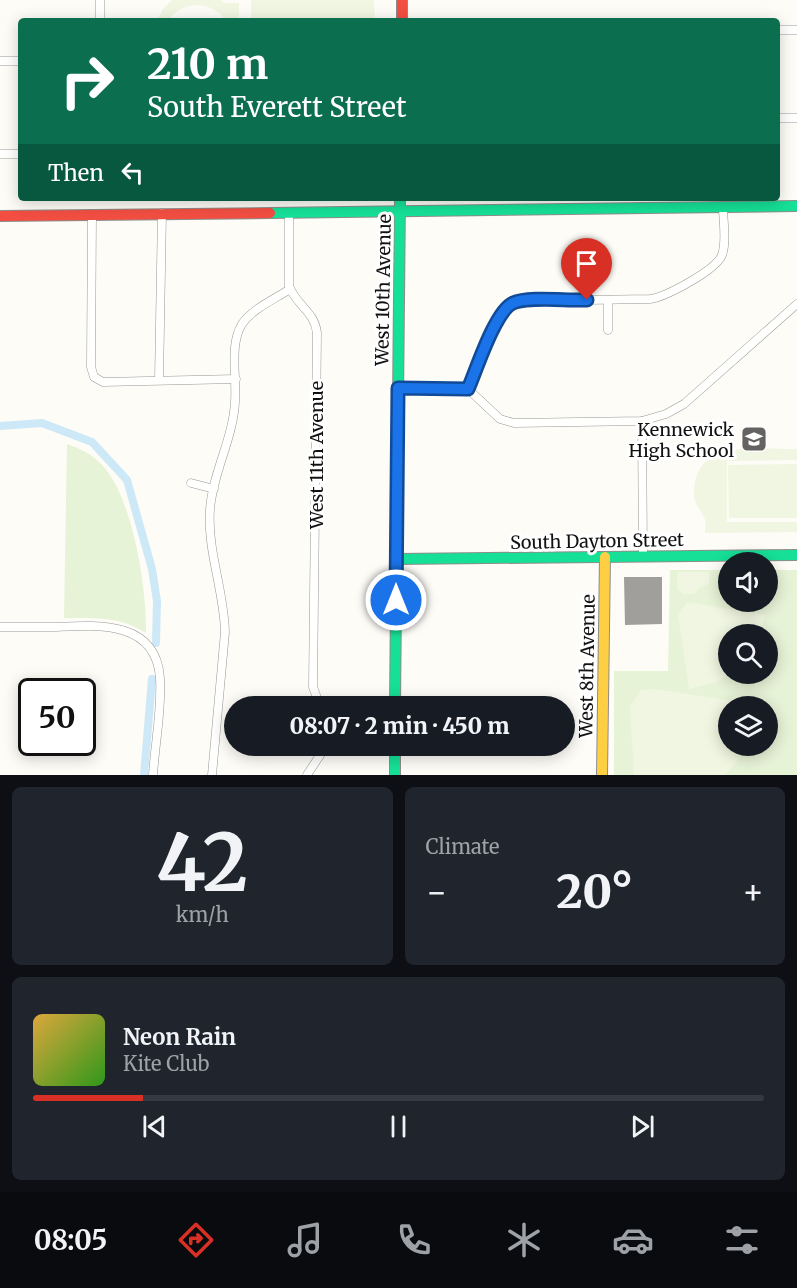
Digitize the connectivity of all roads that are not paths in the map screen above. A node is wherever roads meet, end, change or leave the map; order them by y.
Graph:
1 (100, 0) edge
2 (402, 0) edge
3 (100, 18) edge
4 (402, 18) edge
5 (780, 30) edge
6 (797, 30) edge
7 (0, 61) edge
8 (18, 61) edge
9 (780, 118) edge
10 (797, 118) edge
11 (0, 154) edge
12 (18, 154) edge
13 (400, 201) edge
14 (797, 206) edge
15 (723, 207) junction
16 (400, 211) junction
17 (289, 212) junction
18 (162, 213) junction
19 (92, 214) junction
20 (0, 216) edge
21 (290, 289) junction
22 (608, 300) junction
23 (797, 304) edge
24 (608, 330) dead end
25 (159, 380) junction
26 (236, 380) junction
27 (398, 388) junction
28 (468, 389) junction
29 (642, 421) junction
30 (191, 483) dead end
31 (214, 489) junction
32 (797, 555) edge
33 (643, 556) junction
34 (604, 557) junction
35 (397, 560) junction
36 (0, 627) edge
37 (316, 696) edge
38 (395, 696) edge
39 (319, 756) edge
40 (395, 756) edge
41 (153, 775) edge
42 (212, 775) edge
43 (307, 775) edge
44 (395, 775) edge
45 (602, 775) edge

1 - 3 street
2 - 4 street
5 - 6 street
7 - 8 street
9 - 10 street
11 - 12 street
13 - 16 street, West 10th Avenue
14 - 15 street
15 - 16 street
15 - 22 street
16 - 17 street
16 - 27 street, West 10th Avenue
17 - 18 street
17 - 21 street
18 - 19 street
18 - 25 street
19 - 20 street
19 - 25 street
21 - 26 street
21 - 37 street, West 11th Avenue
22 - 24 street
22 - 28 street
23 - 29 street
25 - 26 street
26 - 31 street
27 - 28 street
27 - 35 street, West 10th Avenue
28 - 29 street
29 - 33 street
30 - 31 street
31 - 42 street
32 - 33 street, South Dayton Street
33 - 34 street, South Dayton Street
34 - 35 street, South Dayton Street
34 - 45 street, West 8th Avenue
35 - 38 street, West 10th Avenue
36 - 41 street
39 - 43 street
40 - 44 street

